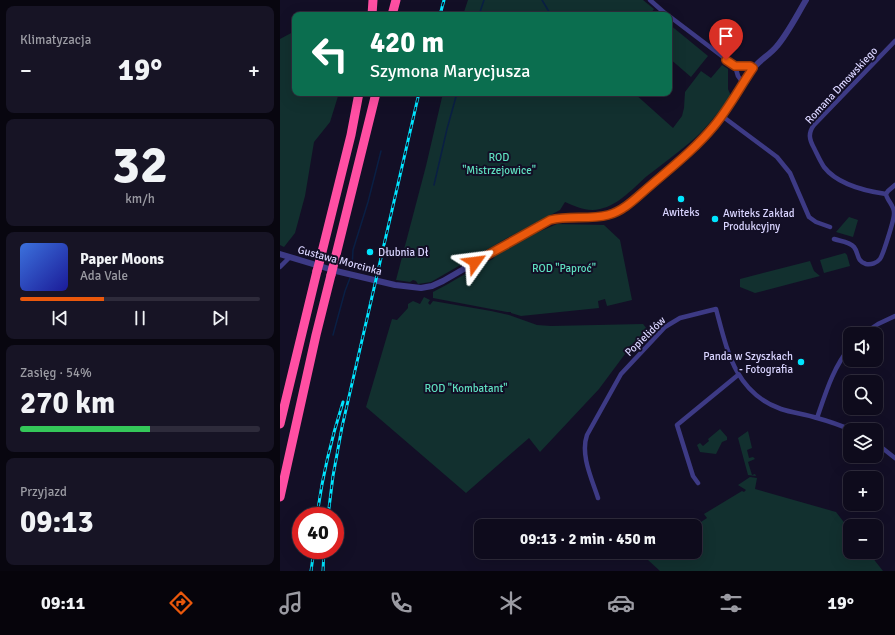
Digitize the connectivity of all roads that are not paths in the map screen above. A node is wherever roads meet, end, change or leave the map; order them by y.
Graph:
1 (373, 0) edge
2 (396, 0) edge
3 (650, 0) edge
4 (806, 0) edge
5 (372, 12) edge
6 (393, 12) edge
7 (664, 12) edge
8 (672, 19) edge
9 (895, 41) edge
10 (735, 66) junction
11 (753, 68) junction
12 (743, 83) junction
13 (358, 96) edge
14 (375, 96) edge
15 (722, 116) junction
16 (895, 185) edge
17 (886, 194) junction
18 (894, 210) edge
19 (830, 227) dead end
20 (834, 239) dead end
21 (280, 254) edge
22 (290, 257) junction
23 (280, 267) edge
24 (895, 316) edge
25 (874, 327) edge
26 (843, 356) edge
27 (738, 375) junction
28 (817, 418) junction
29 (280, 424) edge
30 (843, 427) edge
31 (883, 449) edge
32 (895, 458) edge
33 (698, 482) dead end
34 (280, 496) edge
35 (598, 498) dead end

1 - 5 highway
2 - 6 highway
3 - 7 street
4 - 11 street, Gustawa Morcinka
8 - 10 street
9 - 17 street, Romana Dmowskiego
10 - 11 street
10 - 12 street
11 - 12 street, Gustawa Morcinka
12 - 15 street, Gustawa Morcinka
13 - 29 highway, bridge
14 - 34 highway, bridge
15 - 19 street
15 - 22 street, Gustawa Morcinka
16 - 17 street
17 - 18 street
18 - 20 street
21 - 22 street, Gustawa Morcinka
22 - 23 street
24 - 25 street
26 - 28 street
27 - 28 street, Popielidów
27 - 33 street
27 - 35 street, Popielidów
28 - 30 street, Popielidów
31 - 32 street

